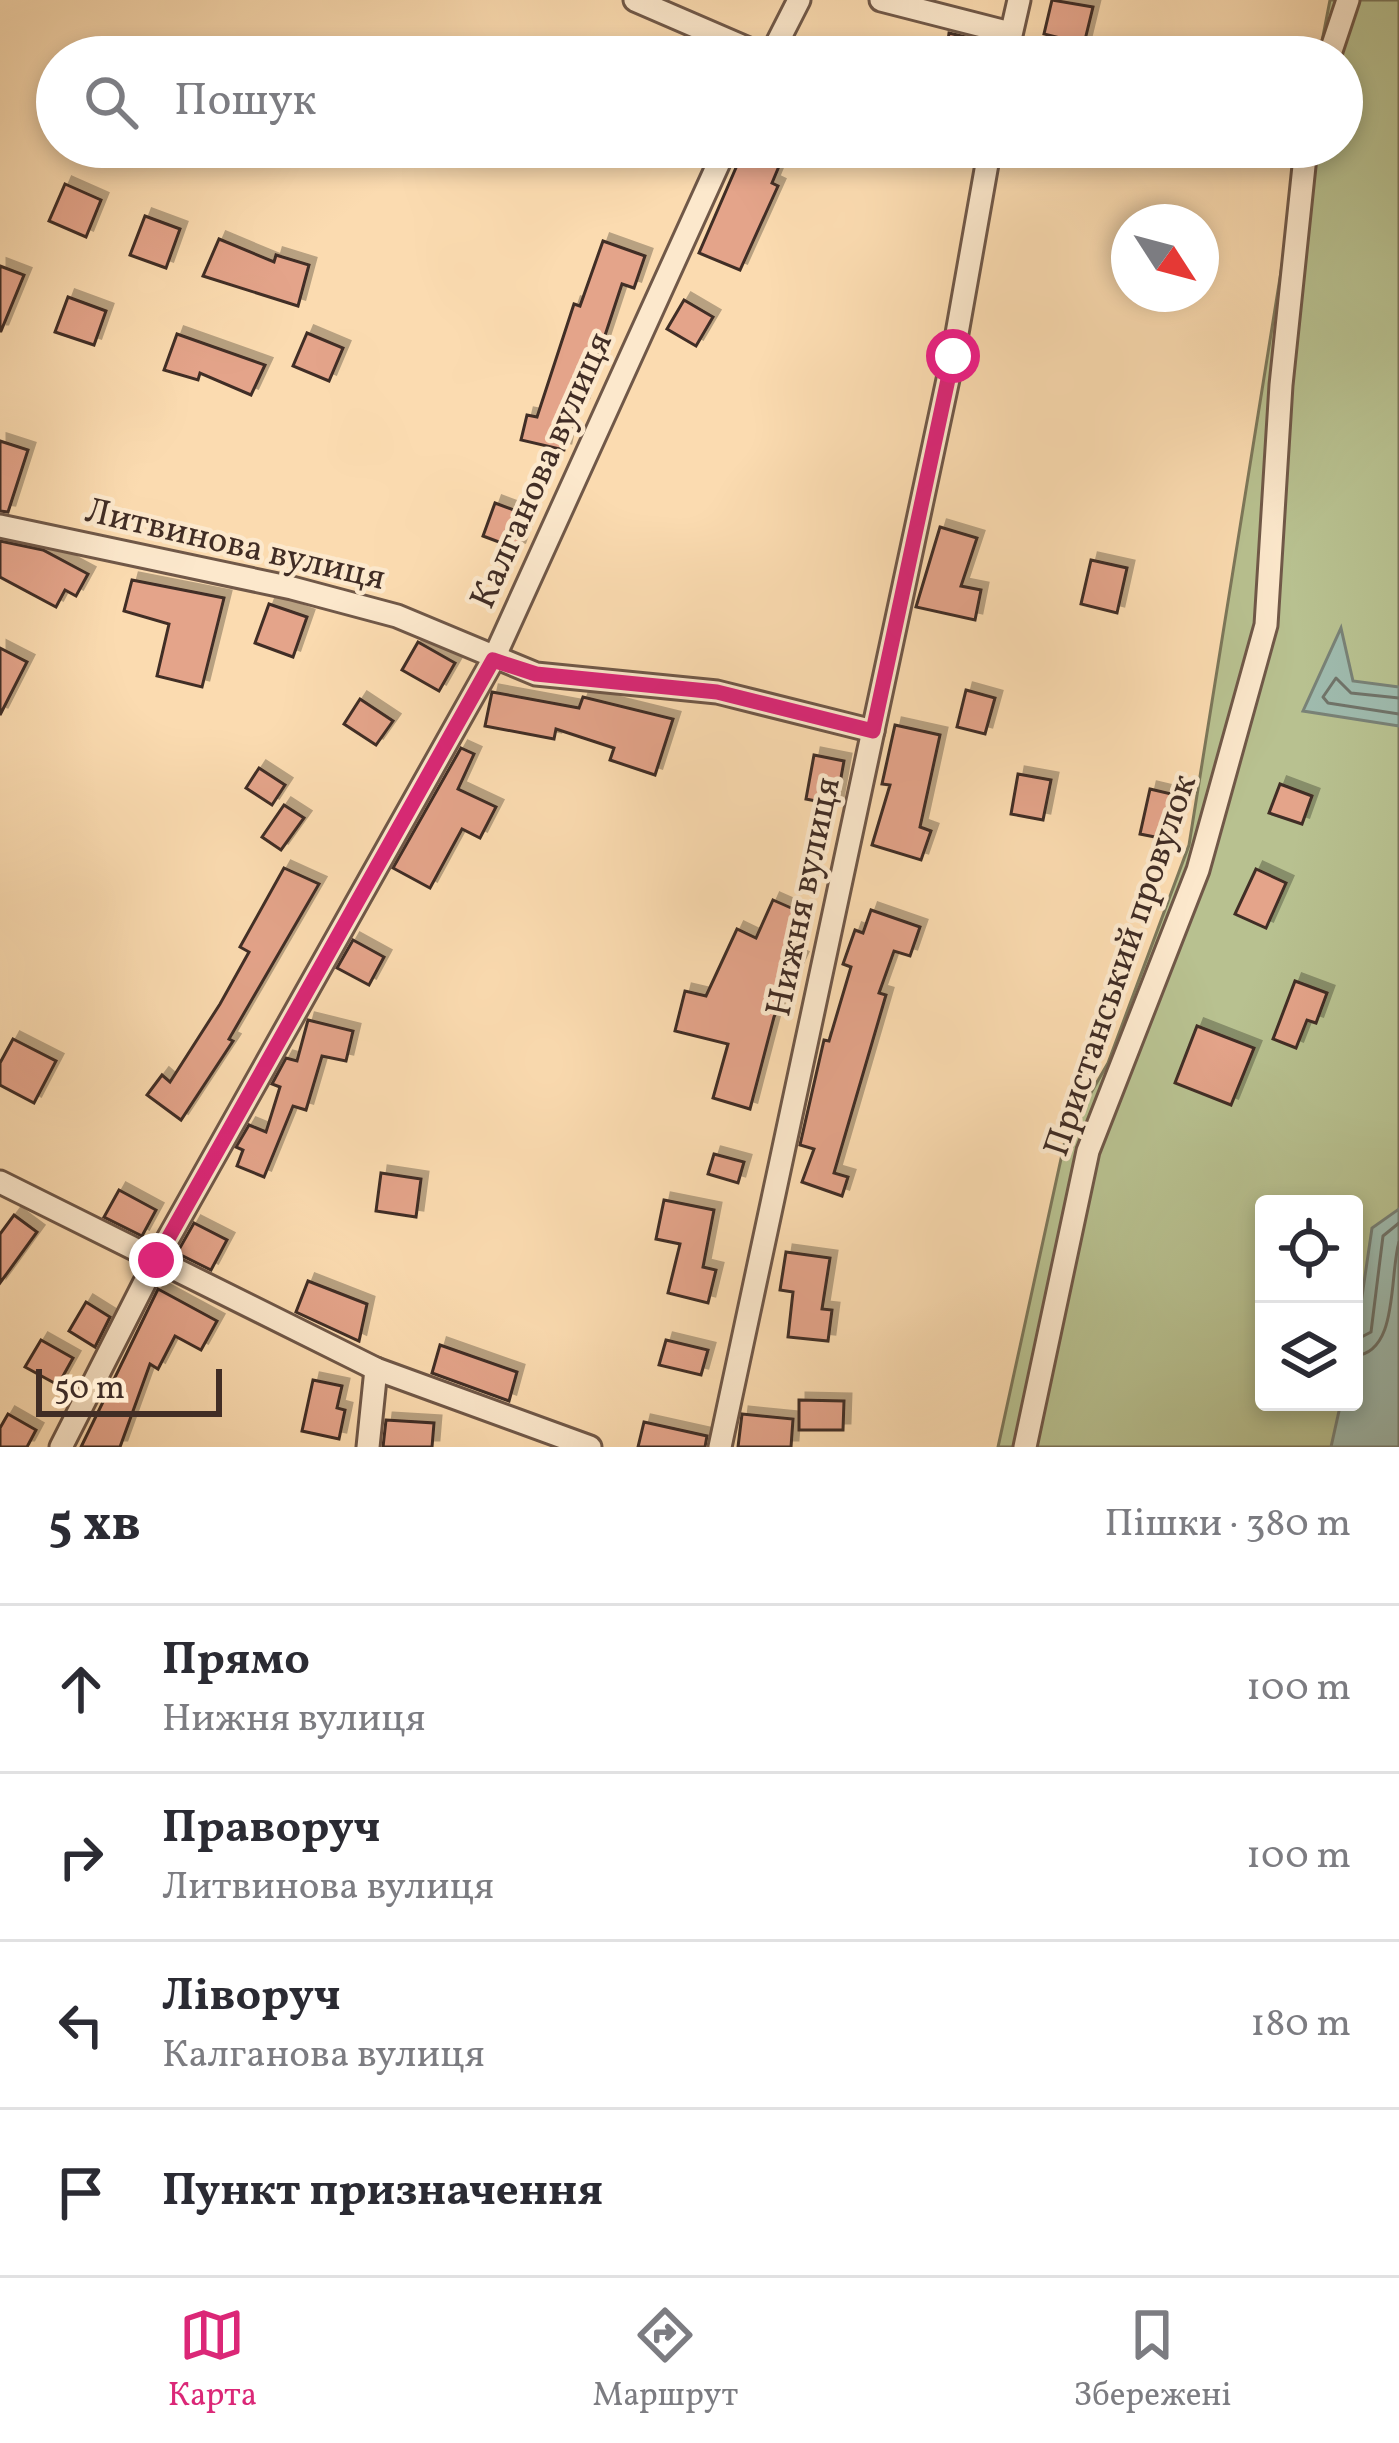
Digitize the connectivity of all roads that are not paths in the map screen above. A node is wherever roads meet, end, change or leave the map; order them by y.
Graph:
1 (635, 0) edge
2 (799, 0) edge
3 (881, 0) edge
4 (1018, 0) edge
5 (1348, 0) edge
6 (1010, 33) junction
7 (719, 36) edge
8 (779, 36) edge
9 (1010, 36) edge
10 (1336, 36) edge
11 (716, 168) edge
12 (986, 168) edge
13 (1304, 168) edge
14 (0, 526) edge
15 (493, 660) junction
16 (873, 731) junction
17 (0, 1182) edge
18 (156, 1260) junction
19 (376, 1369) junction
20 (61, 1447) edge
21 (368, 1447) edge
22 (590, 1447) edge
23 (720, 1447) edge
24 (1025, 1447) edge

1 - 7 street
2 - 8 street
3 - 6 street
4 - 6 street
5 - 10 street
6 - 9 street
11 - 15 street, Калганова вулиця
12 - 16 street, Нижня вулиця
13 - 24 street, Пристанський провулок
14 - 15 street, Литвинова вулиця
15 - 16 street, Литвинова вулиця
15 - 18 street, Калганова вулиця
16 - 23 street, Нижня вулиця
17 - 18 street
18 - 19 street
18 - 20 street, Калганова вулиця
19 - 21 street
19 - 22 street

